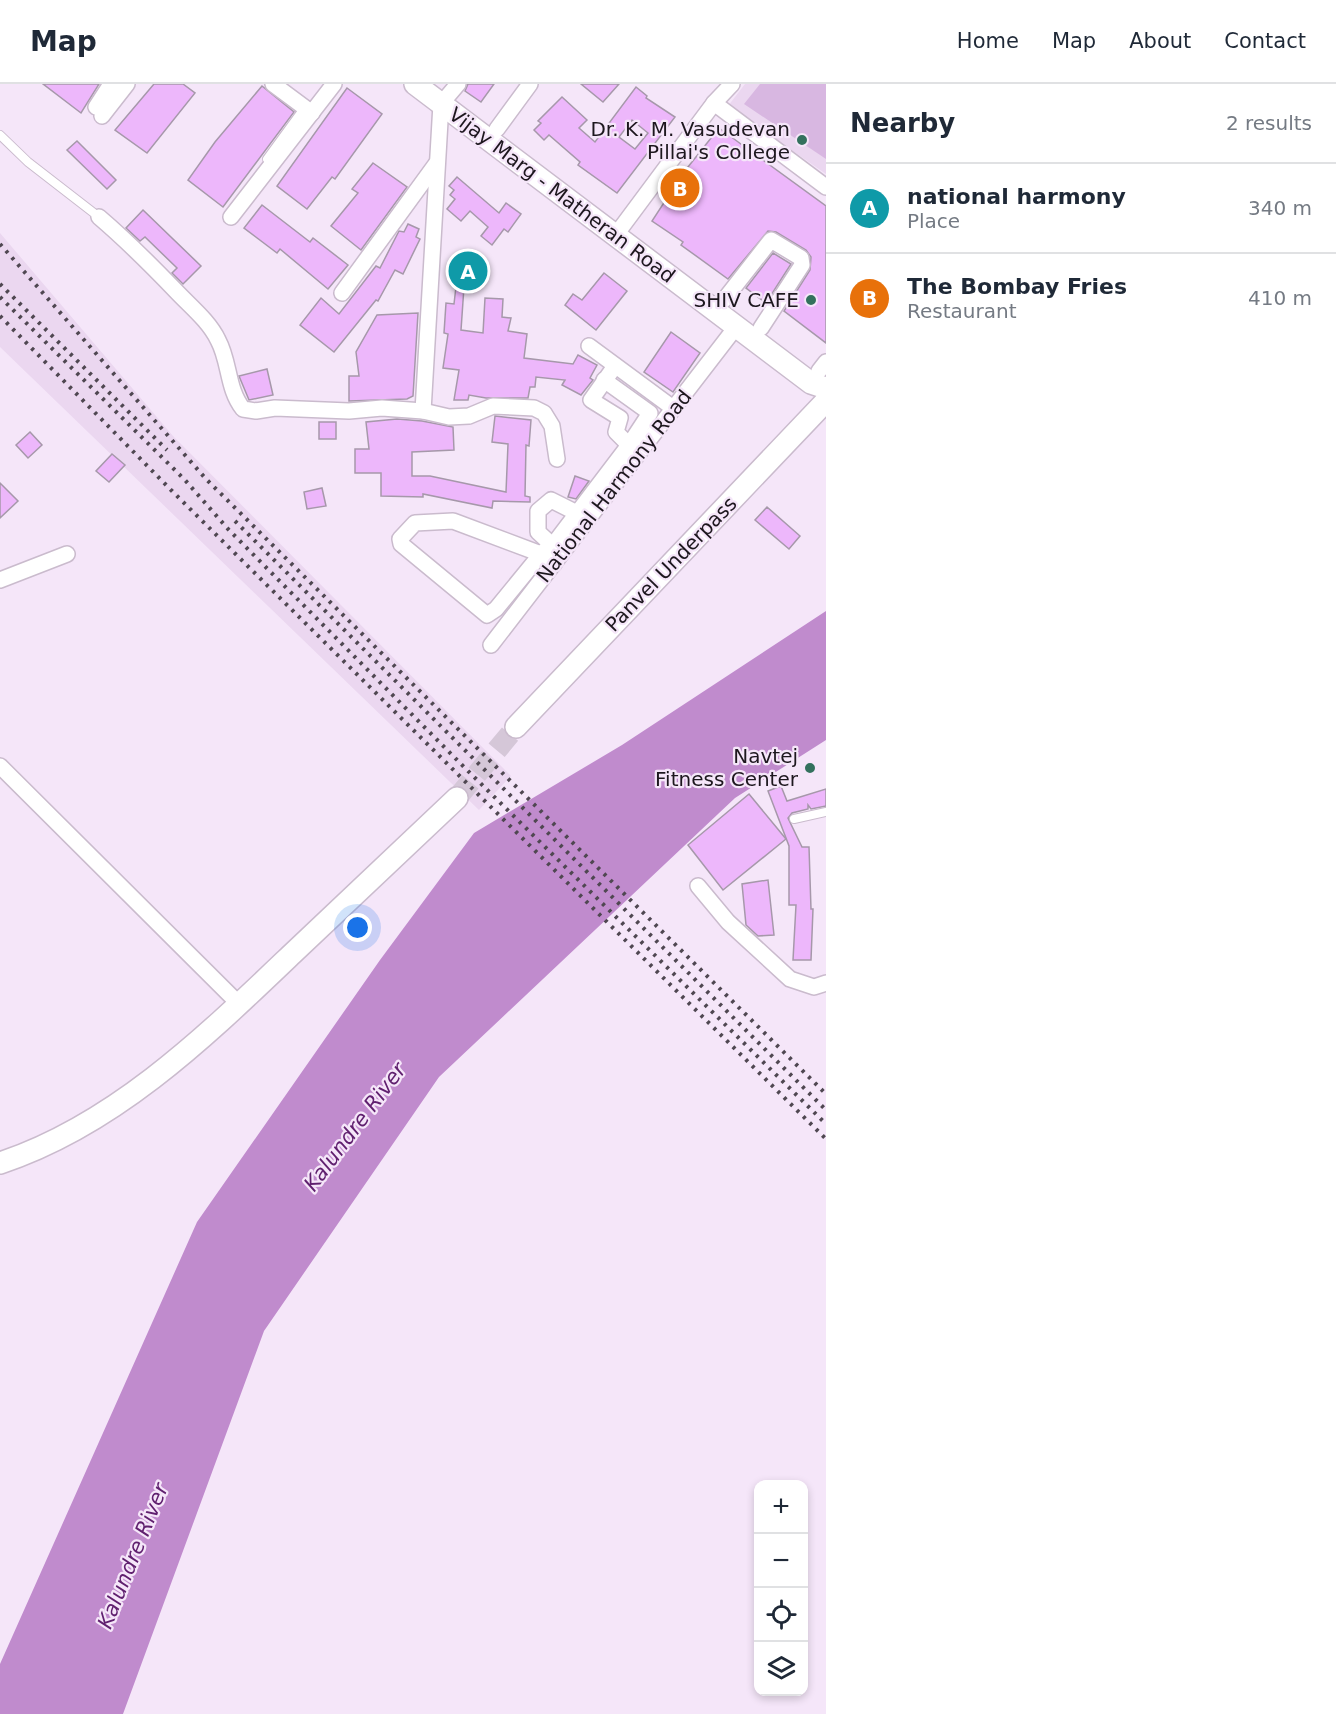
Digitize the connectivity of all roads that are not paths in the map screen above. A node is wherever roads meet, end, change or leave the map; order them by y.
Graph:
1 (111, 84) edge
2 (127, 84) edge
3 (273, 84) edge
4 (334, 84) edge
5 (530, 84) edge
6 (732, 84) edge
7 (437, 90) edge
8 (714, 103) junction
9 (309, 110) junction
10 (497, 129) junction
11 (0, 135) edge
12 (527, 160) junction
13 (436, 164) junction
14 (826, 187) edge
15 (229, 215) dead end
16 (99, 217) joint
17 (620, 230) junction
18 (342, 293) dead end
19 (724, 300) junction
20 (736, 327) junction
21 (761, 328) junction
22 (589, 346) dead end
23 (615, 366) junction
24 (824, 376) edge
25 (604, 380) junction
26 (826, 401) edge
27 (673, 408) junction
28 (423, 411) junction
29 (634, 449) junction
30 (557, 459) dead end
31 (577, 513) junction
32 (546, 549) junction
33 (67, 554) dead end
34 (554, 564) junction
35 (0, 580) edge
36 (496, 609) junction
37 (510, 620) junction
38 (491, 645) dead end
39 (516, 727) tunnel mouth
40 (0, 766) edge
41 (457, 798) tunnel mouth
42 (826, 812) edge
43 (794, 819) dead end
44 (698, 886) dead end
45 (826, 983) edge
46 (239, 1004) junction
47 (0, 1163) edge

1 - 2 street
3 - 9 street
4 - 9 street
5 - 10 street
6 - 8 street
7 - 10 main road, Vijay Marg - Matheran Road
7 - 12 main road, Vijay Marg - Matheran Road
7 - 13 street
8 - 14 street
8 - 17 street
9 - 15 street
10 - 12 main road, Vijay Marg - Matheran Road
11 - 16 lane
12 - 17 main road, Vijay Marg - Matheran Road
13 - 18 street
13 - 28 street
16 - 28 street
17 - 19 main road, Vijay Marg - Matheran Road
17 - 20 main road, Vijay Marg - Matheran Road
19 - 21 main road, Vijay Marg - Matheran Road
19 - 21 street
20 - 24 main road, Vijay Marg - Matheran Road
20 - 27 street, National Harmony Road
21 - 24 main road, Vijay Marg - Matheran Road
22 - 23 street
23 - 25 street
23 - 27 street
25 - 29 street
25 - 29 street
26 - 39 main road, Panvel Underpass
27 - 29 street, National Harmony Road
28 - 30 street
29 - 31 street
29 - 34 street, National Harmony Road
31 - 32 street
31 - 32 street
32 - 34 street
32 - 36 street
32 - 36 street
33 - 35 street
34 - 37 street, National Harmony Road
36 - 37 street
37 - 38 street, National Harmony Road
40 - 46 street
41 - 46 main road
42 - 43 lane
44 - 45 street
46 - 47 main road

